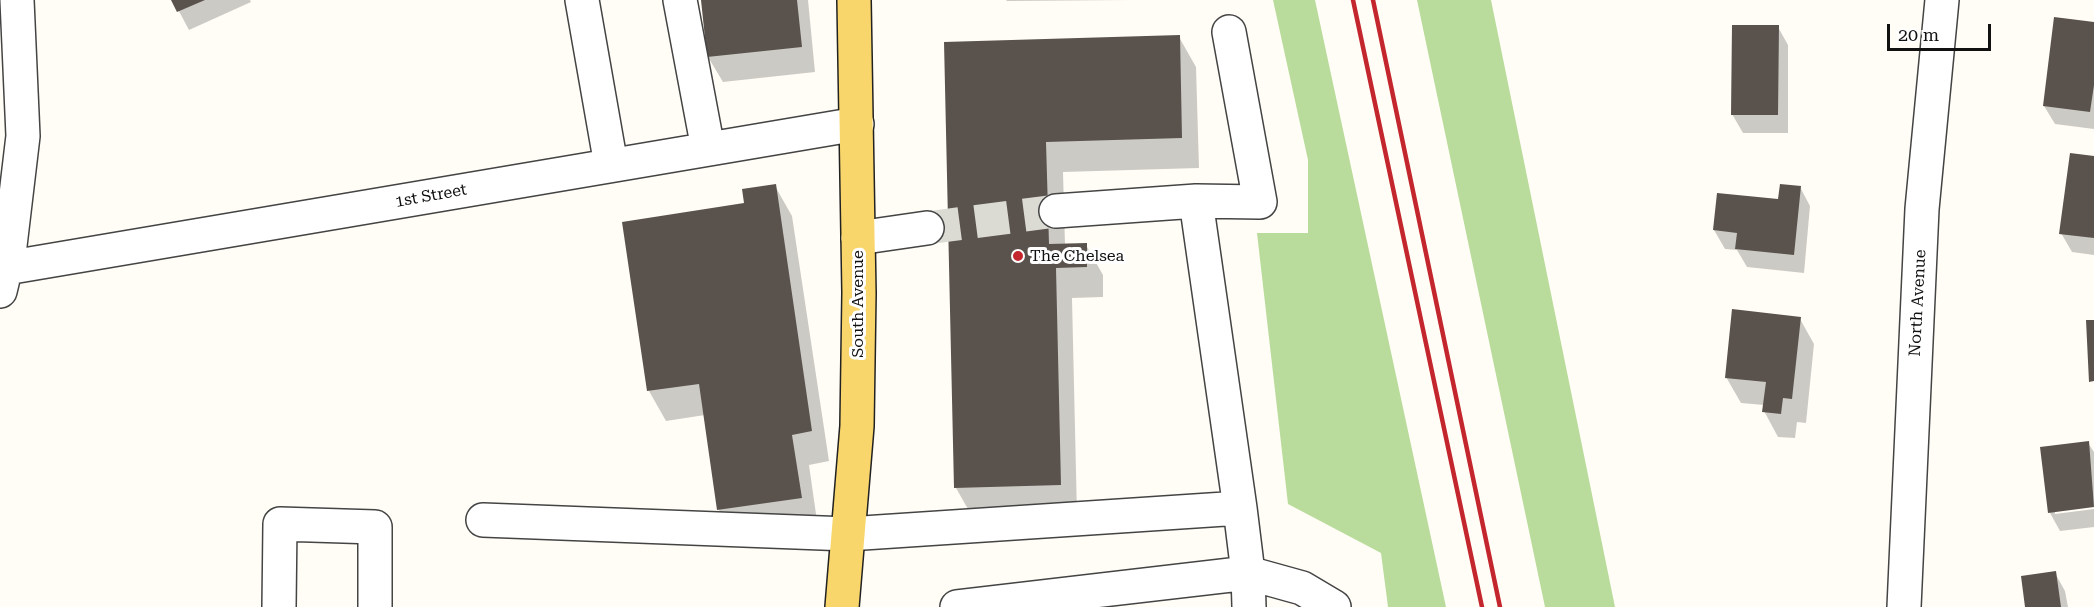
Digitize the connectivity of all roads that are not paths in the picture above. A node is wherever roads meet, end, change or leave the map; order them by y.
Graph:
1 (17, 0) edge
2 (582, 0) edge
3 (680, 0) edge
4 (854, 0) edge
5 (860, 0) edge
6 (1942, 0) edge
7 (1229, 32) dead end
8 (10, 38) edge
9 (857, 123) junction
10 (708, 149) junction
11 (611, 165) junction
12 (1196, 201) junction
13 (1056, 211) tunnel mouth
14 (927, 228) tunnel mouth
15 (858, 238) junction
16 (3, 280) edge
17 (1240, 508) junction
18 (483, 520) dead end
19 (848, 534) junction
20 (1248, 573) junction
21 (279, 607) edge
22 (375, 607) edge
23 (842, 607) edge
24 (957, 607) edge
25 (1249, 607) edge
26 (1334, 607) edge
27 (1904, 607) edge

1 - 8 street
2 - 11 street
3 - 10 street
4 - 5 street
4 - 9 main road, South Avenue
6 - 27 street, North Avenue
7 - 12 street
8 - 16 street
9 - 10 street, 1st Street
9 - 15 main road, South Avenue
10 - 11 street, 1st Street
11 - 16 street, 1st Street
12 - 13 street
12 - 17 street
14 - 15 street
15 - 19 main road, South Avenue
17 - 19 street
17 - 20 street
18 - 19 street
19 - 23 main road, South Avenue
20 - 24 street
20 - 25 street
20 - 26 street
21 - 22 street

